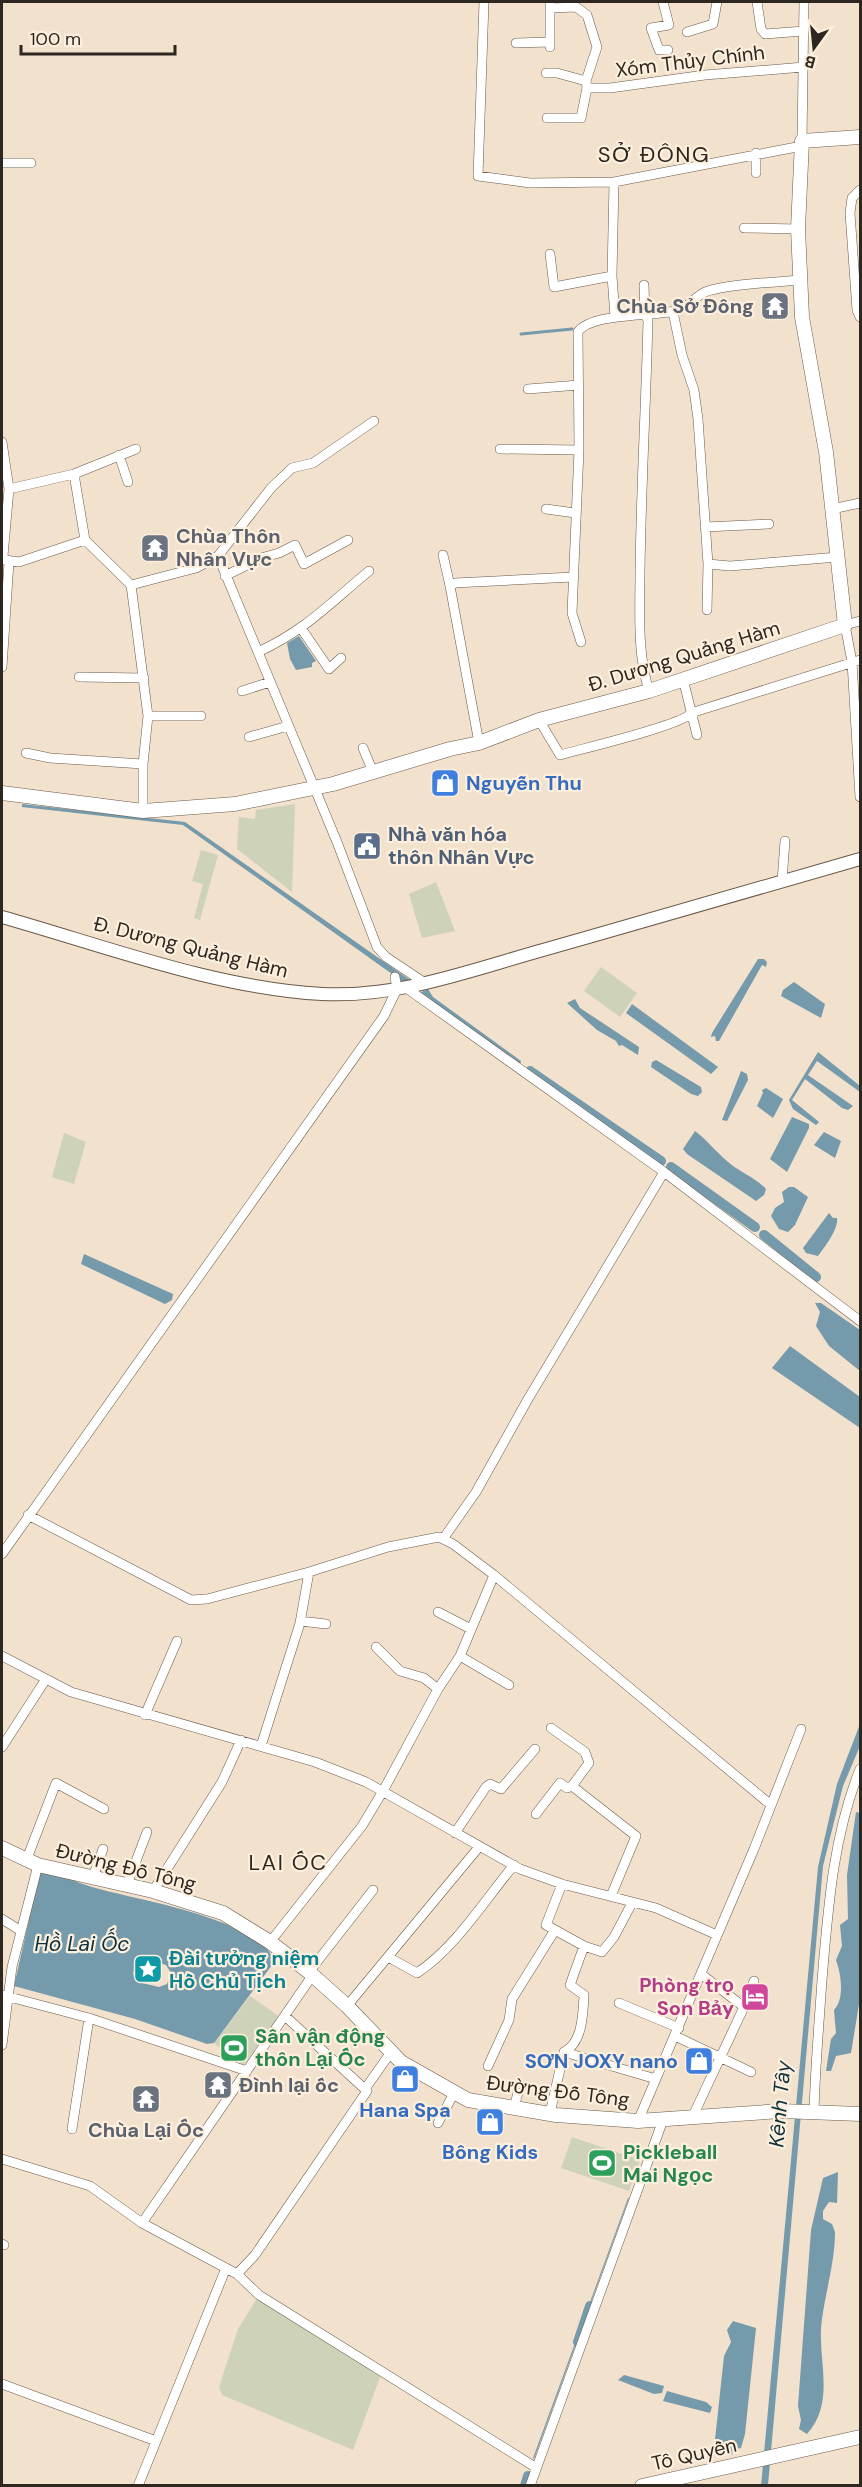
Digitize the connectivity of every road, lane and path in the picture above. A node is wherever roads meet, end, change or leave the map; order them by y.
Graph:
1 (484, 2) edge
2 (663, 2) edge
3 (717, 2) edge
4 (757, 2) edge
5 (804, 2) edge
6 (550, 5) edge
7 (804, 31) junction
8 (687, 32) dead end
9 (516, 43) dead end
10 (668, 50) dead end
11 (804, 67) junction
12 (546, 73) dead end
13 (586, 84) junction
14 (547, 118) dead end
15 (861, 137) edge
16 (802, 144) junction
17 (756, 153) junction
18 (2, 163) edge
19 (31, 163) dead end
20 (756, 173) dead end
21 (614, 182) junction
22 (861, 190) edge
23 (744, 228) dead end
24 (798, 229) junction
25 (550, 254) dead end
26 (612, 276) junction
27 (801, 280) junction
28 (644, 285) dead end
29 (673, 312) junction
30 (645, 315) junction
31 (615, 317) junction
32 (861, 317) edge
33 (579, 385) junction
34 (528, 389) dead end
35 (374, 422) dead end
36 (2, 442) edge
37 (136, 449) dead end
38 (500, 449) dead end
39 (579, 450) junction
40 (119, 454) junction
41 (74, 474) junction
42 (128, 482) dead end
43 (9, 489) junction
44 (861, 503) edge
45 (546, 509) dead end
46 (832, 509) junction
47 (575, 513) junction
48 (769, 524) dead end
49 (705, 527) junction
50 (85, 540) junction
51 (348, 540) dead end
52 (443, 555) dead end
53 (218, 556) junction
54 (838, 557) junction
55 (9, 562) junction
56 (708, 564) junction
57 (369, 571) dead end
58 (225, 576) junction
59 (573, 577) junction
60 (131, 585) junction
61 (450, 586) junction
62 (707, 610) dead end
63 (861, 621) edge
64 (845, 626) junction
65 (302, 628) junction
66 (580, 642) dead end
67 (258, 652) junction
68 (341, 658) dead end
69 (856, 661) edge
70 (2, 667) edge
71 (79, 677) dead end
72 (144, 678) junction
73 (684, 679) junction
74 (270, 682) junction
75 (242, 690) dead end
76 (649, 691) junction
77 (691, 713) junction
78 (148, 716) junction
79 (201, 716) dead end
80 (539, 720) junction
81 (288, 726) junction
82 (697, 735) dead end
83 (249, 737) dead end
84 (479, 743) junction
85 (363, 748) dead end
86 (26, 753) dead end
87 (143, 764) junction
88 (376, 775) junction
89 (313, 788) junction
90 (2, 793) edge
91 (861, 797) edge
92 (143, 811) junction
93 (785, 841) dead end
94 (861, 859) edge
95 (782, 881) junction
96 (2, 917) edge
97 (425, 983) junction
98 (399, 985) junction
99 (664, 1172) junction
100 (861, 1321) edge
101 (28, 1515) junction
102 (443, 1539) junction
103 (2, 1554) edge
104 (309, 1572) junction
105 (494, 1575) junction
106 (438, 1612) dead end
107 (300, 1621) junction
108 (326, 1624) dead end
109 (471, 1629) junction
110 (177, 1641) dead end
111 (376, 1647) dead end
112 (2, 1656) edge
113 (460, 1656) junction
114 (46, 1679) junction
115 (509, 1685) dead end
116 (438, 1689) junction
117 (145, 1715) junction
118 (551, 1728) dead end
119 (801, 1729) dead end
120 (241, 1740) junction
121 (261, 1746) junction
122 (2, 1747) edge
123 (535, 1749) dead end
124 (861, 1769) edge
125 (572, 1786) junction
126 (383, 1791) junction
127 (771, 1805) junction
128 (104, 1809) dead end
129 (536, 1814) dead end
130 (147, 1832) dead end
131 (455, 1833) junction
132 (479, 1847) junction
133 (2, 1848) edge
134 (103, 1849) dead end
135 (32, 1863) junction
136 (514, 1865) junction
137 (93, 1877) junction
138 (127, 1884) junction
139 (562, 1884) junction
140 (373, 1890) dead end
141 (153, 1891) junction
142 (611, 1896) junction
143 (632, 1903) junction
144 (2, 1920) edge
145 (555, 1930) junction
146 (21, 1931) junction
147 (717, 1935) junction
148 (270, 1942) junction
149 (584, 1946) junction
150 (390, 1958) junction
151 (310, 1974) junction
152 (701, 1974) junction
153 (754, 1981) dead end
154 (4, 1996) edge
155 (619, 2003) dead end
156 (347, 2006) junction
157 (744, 2007) junction
158 (285, 2016) junction
159 (90, 2018) junction
160 (677, 2032) junction
161 (2, 2045) edge
162 (391, 2052) junction
163 (564, 2052) junction
164 (721, 2058) junction
165 (488, 2066) dead end
166 (247, 2071) junction
167 (751, 2072) dead end
168 (656, 2079) junction
169 (364, 2089) junction
170 (454, 2093) junction
171 (518, 2093) dead end
172 (514, 2107) junction
173 (550, 2113) junction
174 (813, 2113) junction
175 (861, 2114) edge
176 (692, 2118) junction
177 (663, 2120) junction
178 (638, 2121) junction
179 (438, 2123) dead end
180 (72, 2129) dead end
181 (2, 2158) edge
182 (142, 2223) junction
183 (226, 2268) junction
184 (237, 2274) junction
185 (2, 2384) edge
186 (861, 2437) edge
187 (156, 2441) junction
188 (536, 2467) junction
189 (138, 2486) edge
190 (530, 2486) edge
191 (642, 2486) edge

1 - 21 street
2 - 10 street
3 - 8 street
4 - 7 street
5 - 7 street
6 - 9 street
6 - 13 street, Xóm Thủy Chính
7 - 11 street
11 - 13 street, Xóm Thủy Chính
11 - 16 street
12 - 13 street, Xóm Thủy Chính
13 - 14 street
15 - 16 main road
16 - 17 street
16 - 24 main road
17 - 20 street
17 - 21 street
18 - 19 street
21 - 26 street
22 - 32 street
23 - 24 street
24 - 27 main road
25 - 26 street
26 - 31 street
27 - 29 street
27 - 46 main road
28 - 30 street
29 - 30 street
29 - 49 street
30 - 31 street
30 - 76 street
31 - 33 street
33 - 34 street
33 - 39 street
35 - 53 street
36 - 43 street
37 - 40 street
38 - 39 street
39 - 47 street
40 - 41 street
40 - 42 street
41 - 43 street
41 - 50 street
43 - 55 street
44 - 46 street
45 - 47 street
46 - 54 main road
47 - 59 street
48 - 49 street
49 - 56 street
50 - 55 street
50 - 60 street
51 - 58 street
52 - 61 street
53 - 58 street
53 - 60 street
54 - 56 street
54 - 64 main road
55 - 70 street
56 - 62 street
57 - 65 street
58 - 67 street
59 - 61 street
59 - 66 street
60 - 72 street
61 - 84 street
63 - 64 street
64 - 69 street
64 - 73 main road, Đ. Dương Quảng Hàm
65 - 67 street
65 - 68 street
67 - 74 street
69 - 77 street
69 - 91 street
71 - 72 street
72 - 78 street
73 - 76 main road, Đ. Dương Quảng Hàm
73 - 77 street
74 - 75 street
74 - 81 street
76 - 80 main road, Đ. Dương Quảng Hàm
77 - 80 street
77 - 82 street
78 - 79 street
78 - 87 street
80 - 84 main road, Đ. Dương Quảng Hàm
81 - 83 street
81 - 89 street
84 - 88 main road, Đ. Dương Quảng Hàm
85 - 88 street
86 - 87 street
87 - 92 street
88 - 89 main road, Đ. Dương Quảng Hàm
89 - 92 main road, Đ. Dương Quảng Hàm
89 - 97 street
90 - 92 main road, Đ. Dương Quảng Hàm
93 - 95 street
94 - 95 street, Đ. Dương Quảng Hàm
95 - 97 street, Đ. Dương Quảng Hàm
96 - 98 street, Đ. Dương Quảng Hàm
97 - 98 street, Đ. Dương Quảng Hàm
98 - 99 street
98 - 101 street
99 - 100 street
99 - 102 street
101 - 103 street
101 - 104 street
102 - 104 street
102 - 105 street
104 - 107 street
105 - 109 street
105 - 127 street
106 - 109 street
107 - 108 street
107 - 121 street
109 - 113 street
110 - 117 street
111 - 116 street
112 - 114 street
113 - 115 street
113 - 116 street
114 - 117 street
114 - 122 street
116 - 126 street
117 - 120 street
118 - 125 street
119 - 127 street
120 - 121 street
120 - 141 street
121 - 126 street
123 - 131 street
124 - 174 street
125 - 129 street
125 - 142 street
126 - 131 street
126 - 148 street
127 - 147 street
128 - 135 street
130 - 138 street
131 - 132 street
132 - 136 street
132 - 150 street
133 - 135 main road, Đường Đỗ Tông
134 - 137 street
135 - 137 main road, Đường Đỗ Tông
135 - 146 street
136 - 139 street
136 - 150 street
137 - 138 main road, Đường Đỗ Tông
138 - 141 main road, Đường Đỗ Tông
139 - 142 street
139 - 145 street
140 - 151 street
141 - 148 main road, Đường Đỗ Tông
142 - 143 street
143 - 147 street
143 - 149 street
144 - 146 street
145 - 149 street
145 - 165 street
146 - 154 street
147 - 152 street
148 - 151 main road, Đường Đỗ Tông
149 - 163 street
150 - 156 street
151 - 156 main road, Đường Đỗ Tông
151 - 158 street
152 - 157 street
152 - 160 street
153 - 157 street
154 - 159 street
154 - 161 street
155 - 160 street
156 - 162 main road, Đường Đỗ Tông
157 - 164 street
158 - 166 street
158 - 169 street
159 - 166 street
159 - 180 street
160 - 164 street
160 - 168 street
162 - 169 street
162 - 170 main road, Đường Đỗ Tông
163 - 168 street
163 - 173 street
164 - 167 street
164 - 176 street
166 - 182 street
168 - 178 street
169 - 184 street
170 - 172 main road, Đường Đỗ Tông
170 - 179 street
171 - 172 street
172 - 173 main road, Đường Đỗ Tông
173 - 178 main road, Đường Đỗ Tông
174 - 175 main road, Đường Đỗ Tông
174 - 176 main road, Đường Đỗ Tông
176 - 177 main road, Đường Đỗ Tông
177 - 178 main road, Đường Đỗ Tông
177 - 188 street
181 - 182 street
182 - 183 street
183 - 184 street
183 - 187 street
184 - 188 street
185 - 187 street
186 - 191 main road, Tô Quyền
187 - 189 street
188 - 190 street

